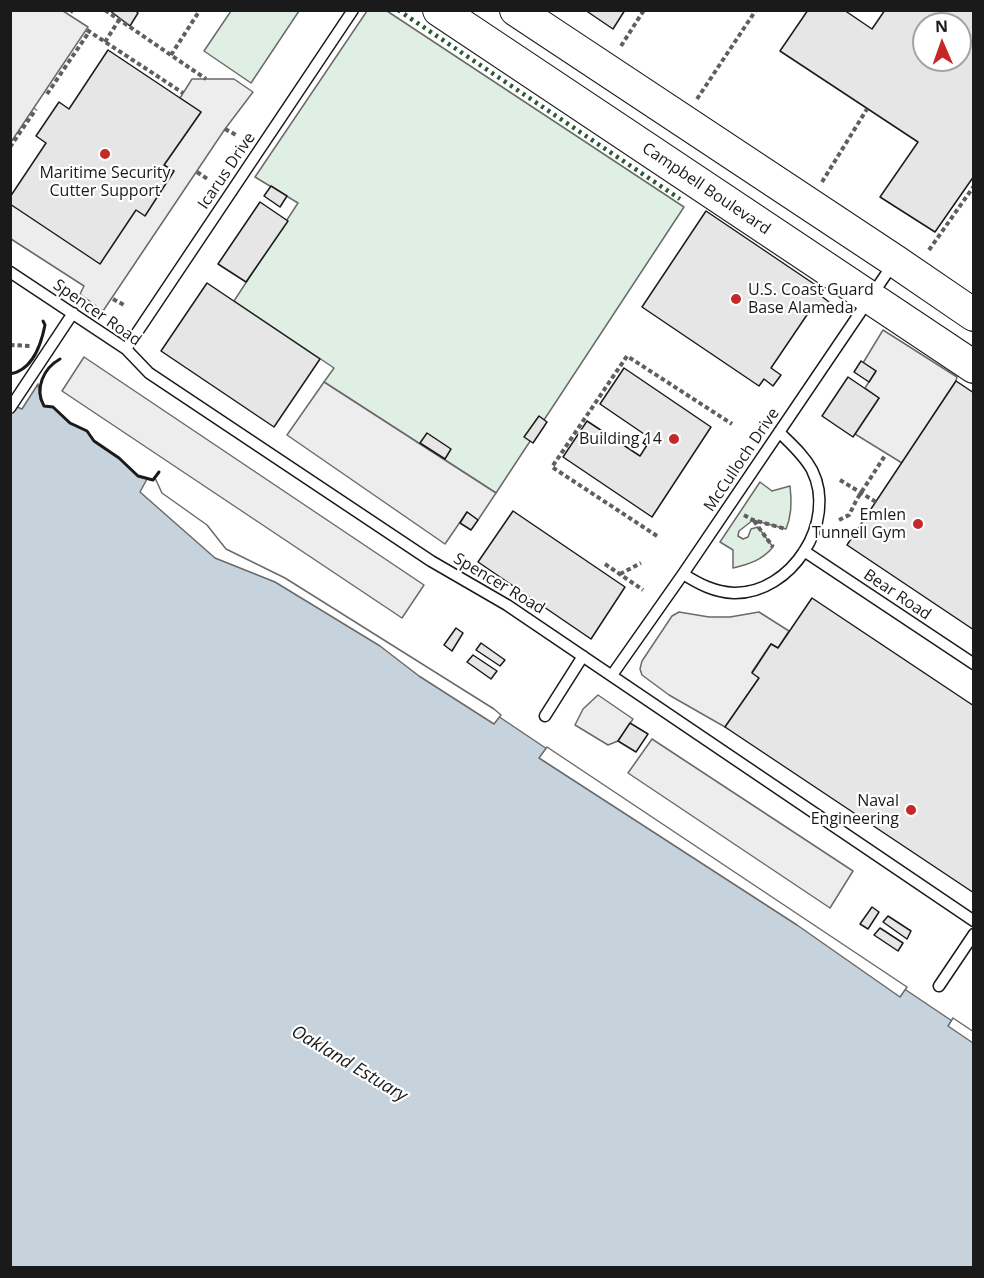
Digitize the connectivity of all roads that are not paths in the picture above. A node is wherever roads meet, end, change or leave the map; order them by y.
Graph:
1 (353, 10) edge
2 (439, 10) edge
3 (516, 10) edge
4 (910, 258) junction
5 (10, 272) edge
6 (870, 298) junction
7 (73, 313) junction
8 (974, 315) edge
9 (126, 349) junction
10 (974, 367) edge
11 (10, 408) edge
12 (779, 432) junction
13 (804, 552) junction
14 (683, 574) junction
15 (583, 656) junction
16 (974, 664) edge
17 (612, 675) junction
18 (545, 716) dead end
19 (974, 921) edge
20 (974, 934) edge
21 (939, 986) dead end

1 - 9 lane, Icarus Drive
2 - 6 street, Campbell Boulevard
3 - 4 street
4 - 6 lane, McCulloch Drive
4 - 8 street
5 - 7 lane, Spencer Road
6 - 10 street, Campbell Boulevard
6 - 12 lane, McCulloch Drive
7 - 9 lane, Spencer Road
7 - 11 lane
9 - 15 lane, Spencer Road
12 - 13 lane
12 - 14 lane, McCulloch Drive
13 - 14 lane
13 - 16 lane, Bear Road
14 - 17 lane, McCulloch Drive
15 - 17 lane, Spencer Road
15 - 18 lane
17 - 19 lane, Spencer Road
20 - 21 lane

